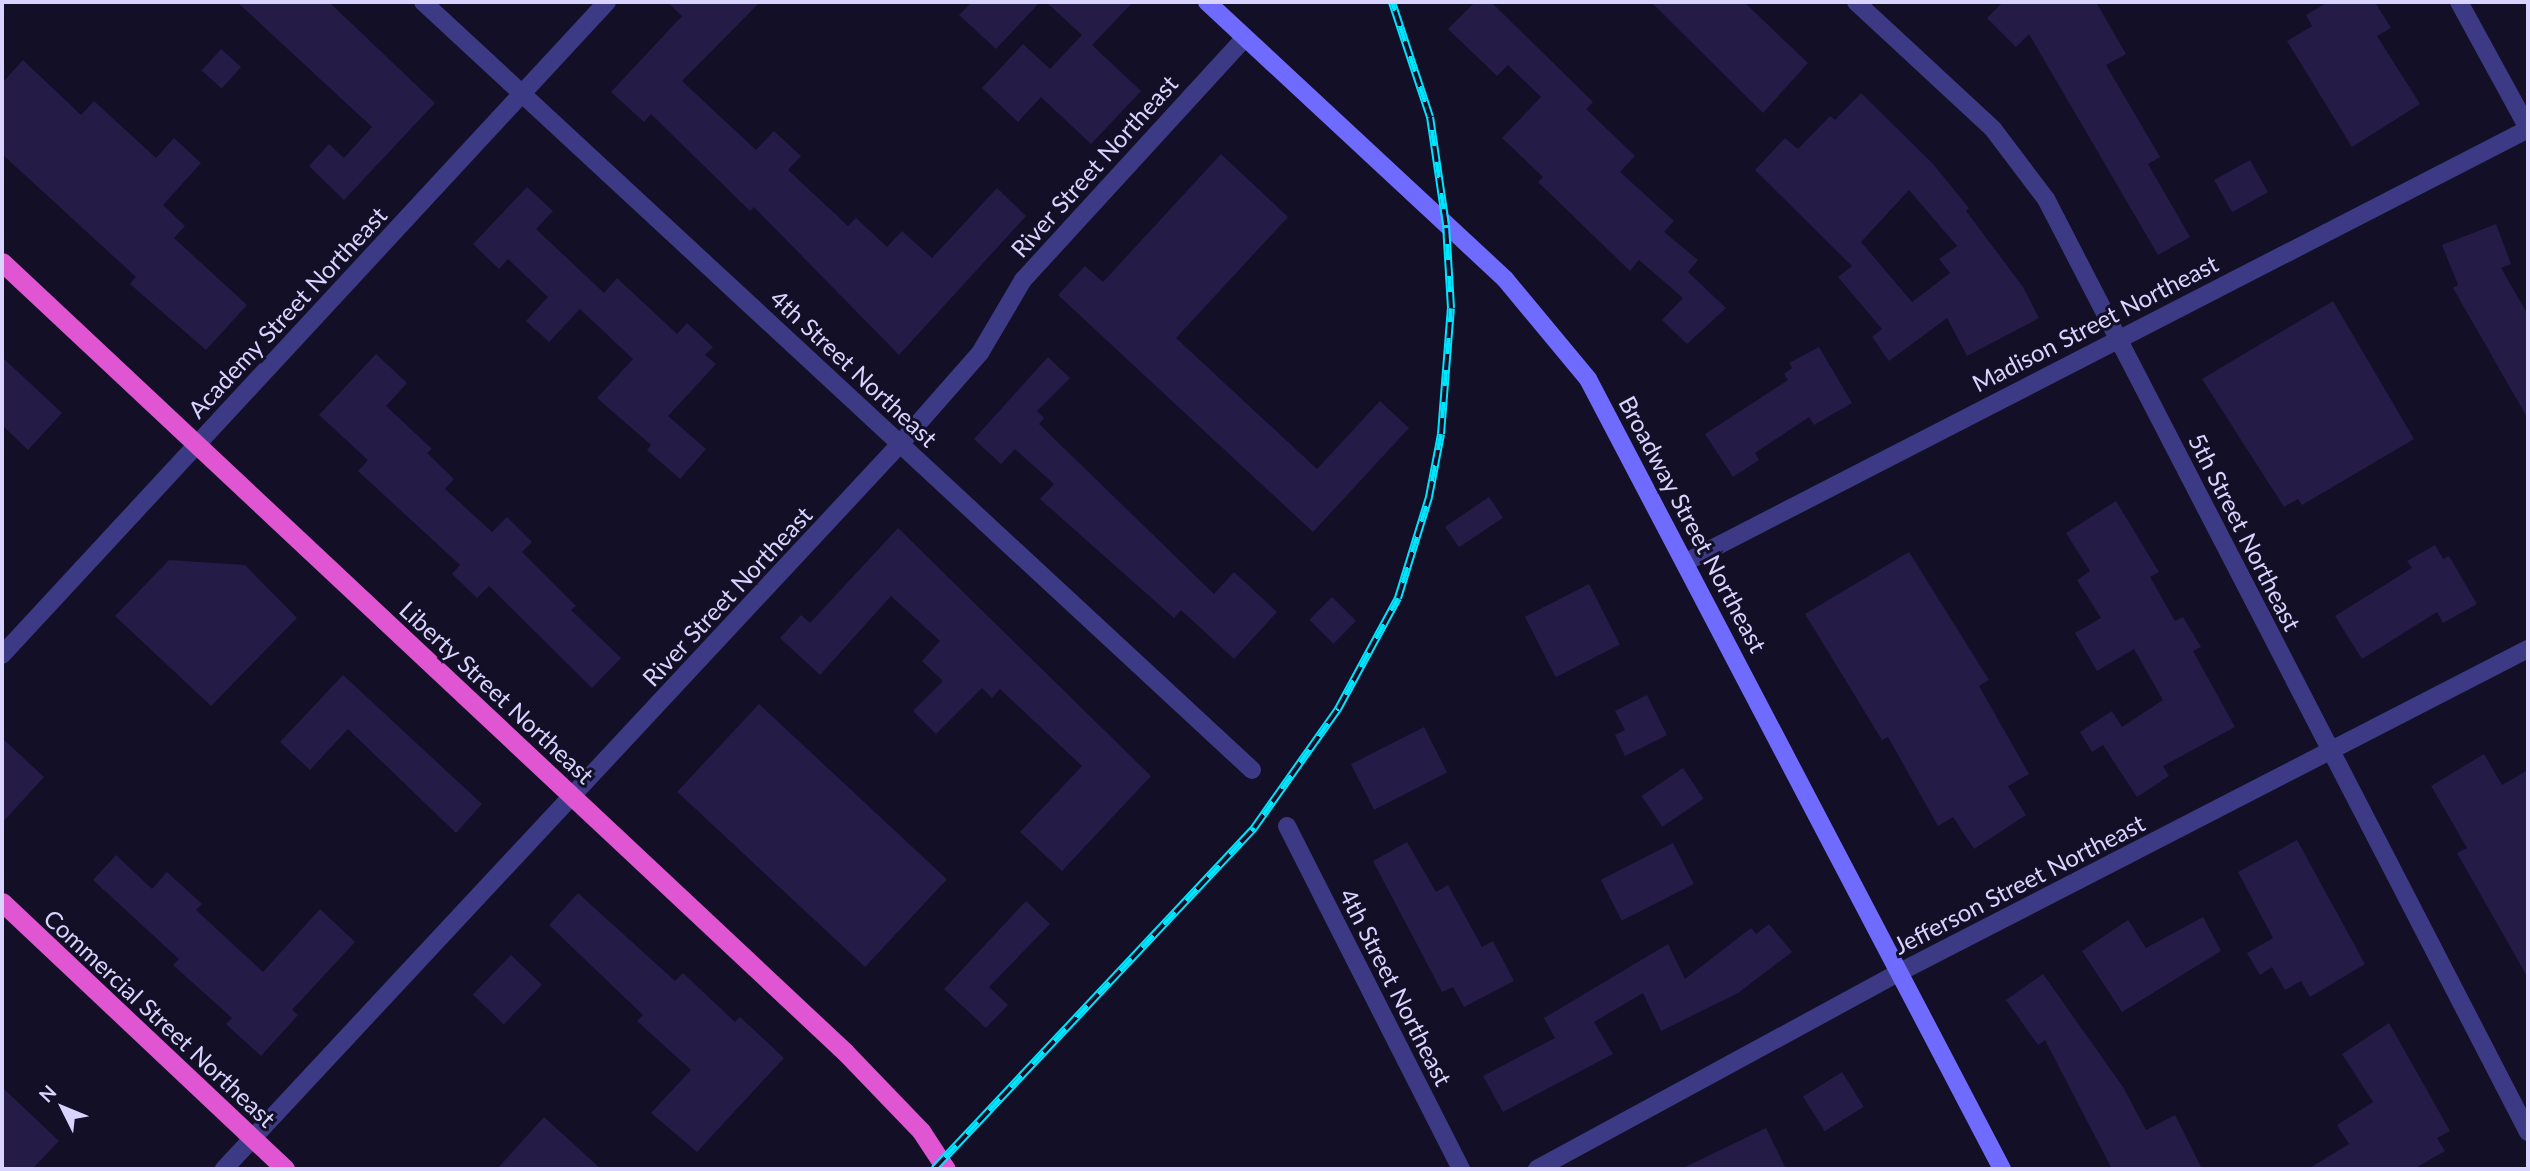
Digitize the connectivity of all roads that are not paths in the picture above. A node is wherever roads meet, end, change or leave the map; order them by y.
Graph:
1 (423, 2) edge
2 (607, 2) edge
3 (1207, 2) edge
4 (1856, 2) edge
5 (2459, 2) edge
6 (1245, 37) junction
7 (520, 94) junction
8 (2528, 129) edge
9 (2, 262) edge
10 (2116, 337) junction
11 (901, 444) junction
12 (198, 446) junction
13 (1686, 562) junction
14 (2528, 649) edge
15 (2, 654) edge
16 (2330, 751) junction
17 (1252, 770) dead end
18 (574, 798) junction
19 (1287, 826) dead end
20 (2, 902) edge
21 (1900, 972) junction
22 (2528, 1132) edge
23 (252, 1138) junction
24 (224, 1169) edge
25 (285, 1169) edge
26 (946, 1169) edge
27 (1461, 1169) edge
28 (1537, 1169) edge
29 (2002, 1169) edge

1 - 7 street, 4th Street Northeast
2 - 7 street, Academy Street Northeast
3 - 6 main road, Broadway Street Northeast
4 - 10 street, 5th Street Northeast
5 - 8 street
6 - 11 street, River Street Northeast
6 - 13 main road, Broadway Street Northeast
7 - 11 street, 4th Street Northeast
7 - 12 street, Academy Street Northeast
8 - 10 street, Madison Street Northeast
9 - 12 highway, Liberty Street Northeast
10 - 13 street, Madison Street Northeast
10 - 16 street, 5th Street Northeast
11 - 17 street, 4th Street Northeast
11 - 18 street, River Street Northeast
12 - 15 street, Academy Street Northeast
12 - 18 highway, Liberty Street Northeast
13 - 21 main road, Broadway Street Northeast
14 - 16 street, Jefferson Street Northeast
16 - 21 street, Jefferson Street Northeast
16 - 22 street, 5th Street Northeast
18 - 23 street, River Street Northeast
18 - 26 highway, Liberty Street Northeast
19 - 27 street, 4th Street Northeast
20 - 23 highway, Commercial Street Northeast
21 - 28 street, Jefferson Street Northeast
21 - 29 main road, Broadway Street Northeast
23 - 24 street, River Street Northeast
23 - 25 highway, Commercial Street Northeast

